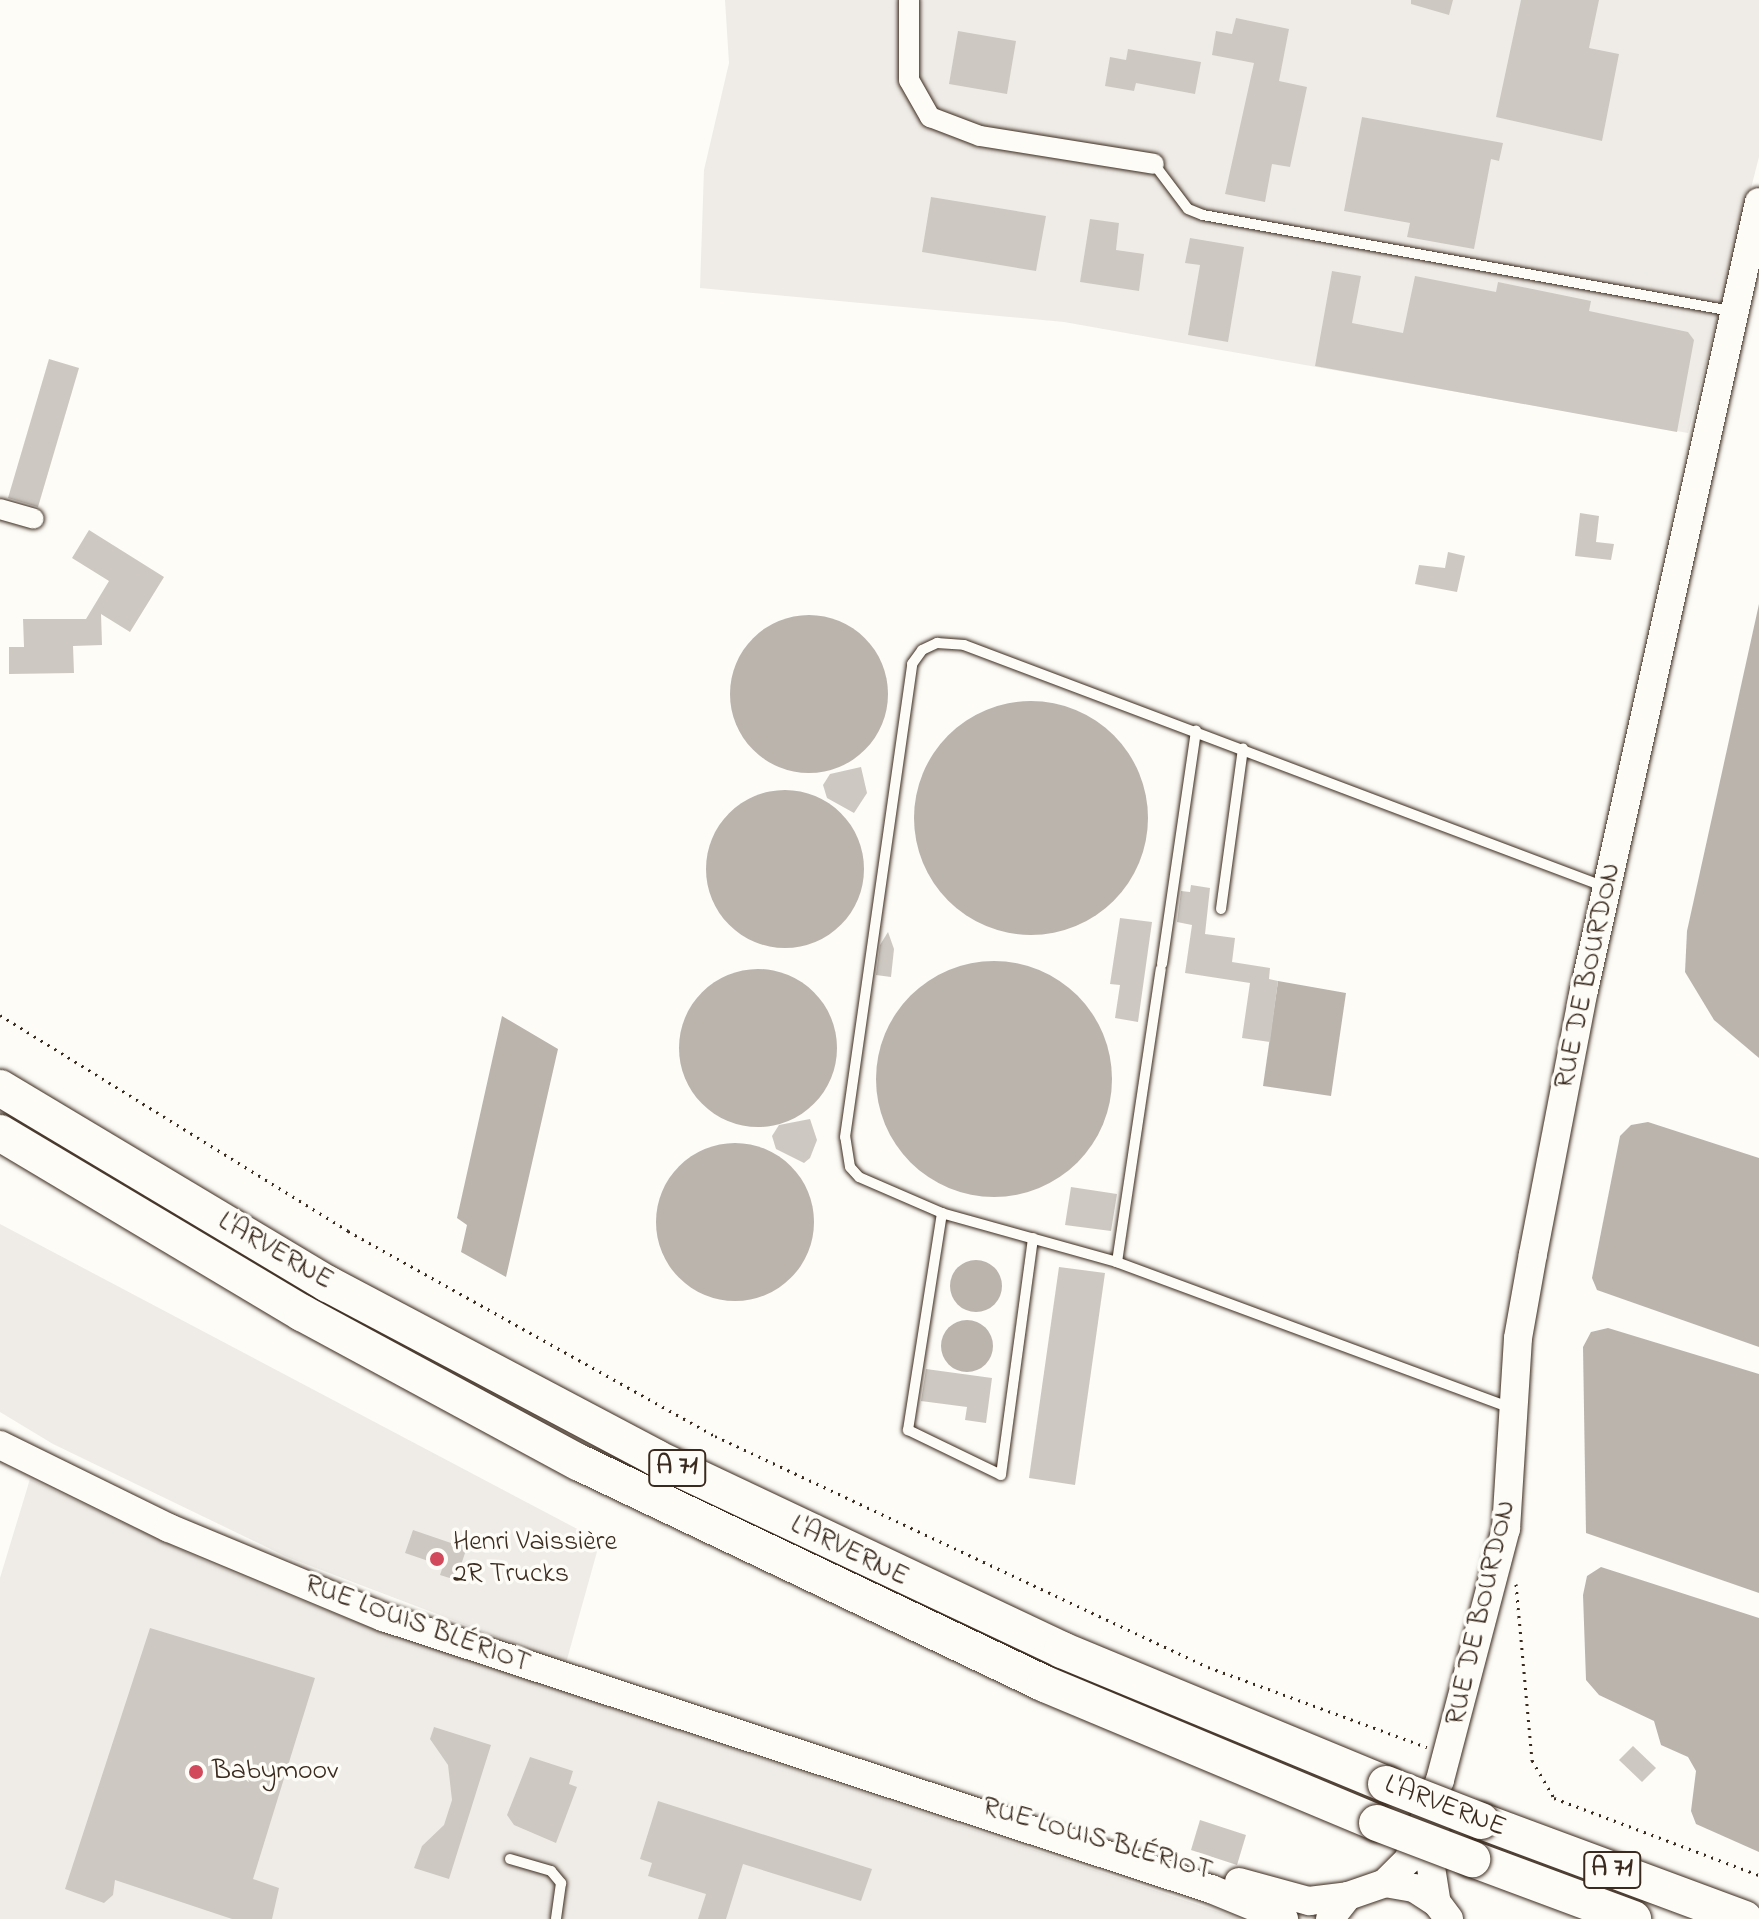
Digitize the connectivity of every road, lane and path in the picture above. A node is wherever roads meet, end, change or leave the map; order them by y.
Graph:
1 (909, 0) edge
2 (1154, 164) joint
3 (1759, 202) edge
4 (1733, 312) junction
5 (0, 509) edge
6 (34, 519) dead end
7 (1196, 730) junction
8 (1243, 748) junction
9 (1607, 888) junction
10 (1221, 909) dead end
11 (0, 1015) edge
12 (0, 1088) edge
13 (0, 1133) edge
14 (0, 1158) edge
15 (93, 1190) junction
16 (942, 1213) junction
17 (1033, 1238) junction
18 (1117, 1262) junction
19 (1514, 1409) junction
20 (0, 1445) edge
21 (1515, 1575) dead end
22 (1448, 1754) junction
23 (848, 1769) junction
24 (510, 1859) dead end
25 (1759, 1875) edge
26 (1385, 1883) junction
27 (1348, 1896) junction
28 (1443, 1911) edge
29 (556, 1919) edge
30 (1284, 1919) edge
31 (1330, 1919) edge
32 (1633, 1919) edge
33 (1744, 1919) edge

1 - 2 street
2 - 4 lane
3 - 4 main road, RUE DE BOURDON
4 - 9 main road, RUE DE BOURDON
5 - 6 street
7 - 8 lane
7 - 16 lane
7 - 18 lane
8 - 9 lane
8 - 10 lane
9 - 19 main road, RUE DE BOURDON
11 - 22 path
12 - 33 highway, L'ARVERNE / A 71, bridge
13 - 15 highway, L'ARVERNE / A 71
14 - 15 highway
15 - 32 highway, L'ARVERNE / A 71, bridge
16 - 17 lane
16 - 17 lane
17 - 18 lane
18 - 19 lane
19 - 22 main road, RUE DE BOURDON
20 - 23 main road, RUE LOUIS BLÉRIOT
21 - 25 path
22 - 26 main road, RUE DE BOURDON
22 - 28 main road, RUE DE BOURDON
23 - 27 main road, RUE LOUIS BLÉRIOT
23 - 30 main road, RUE LOUIS BLÉRIOT
24 - 29 lane
26 - 27 main road, RUE LOUIS BLÉRIOT
26 - 28 main road
27 - 31 main road

